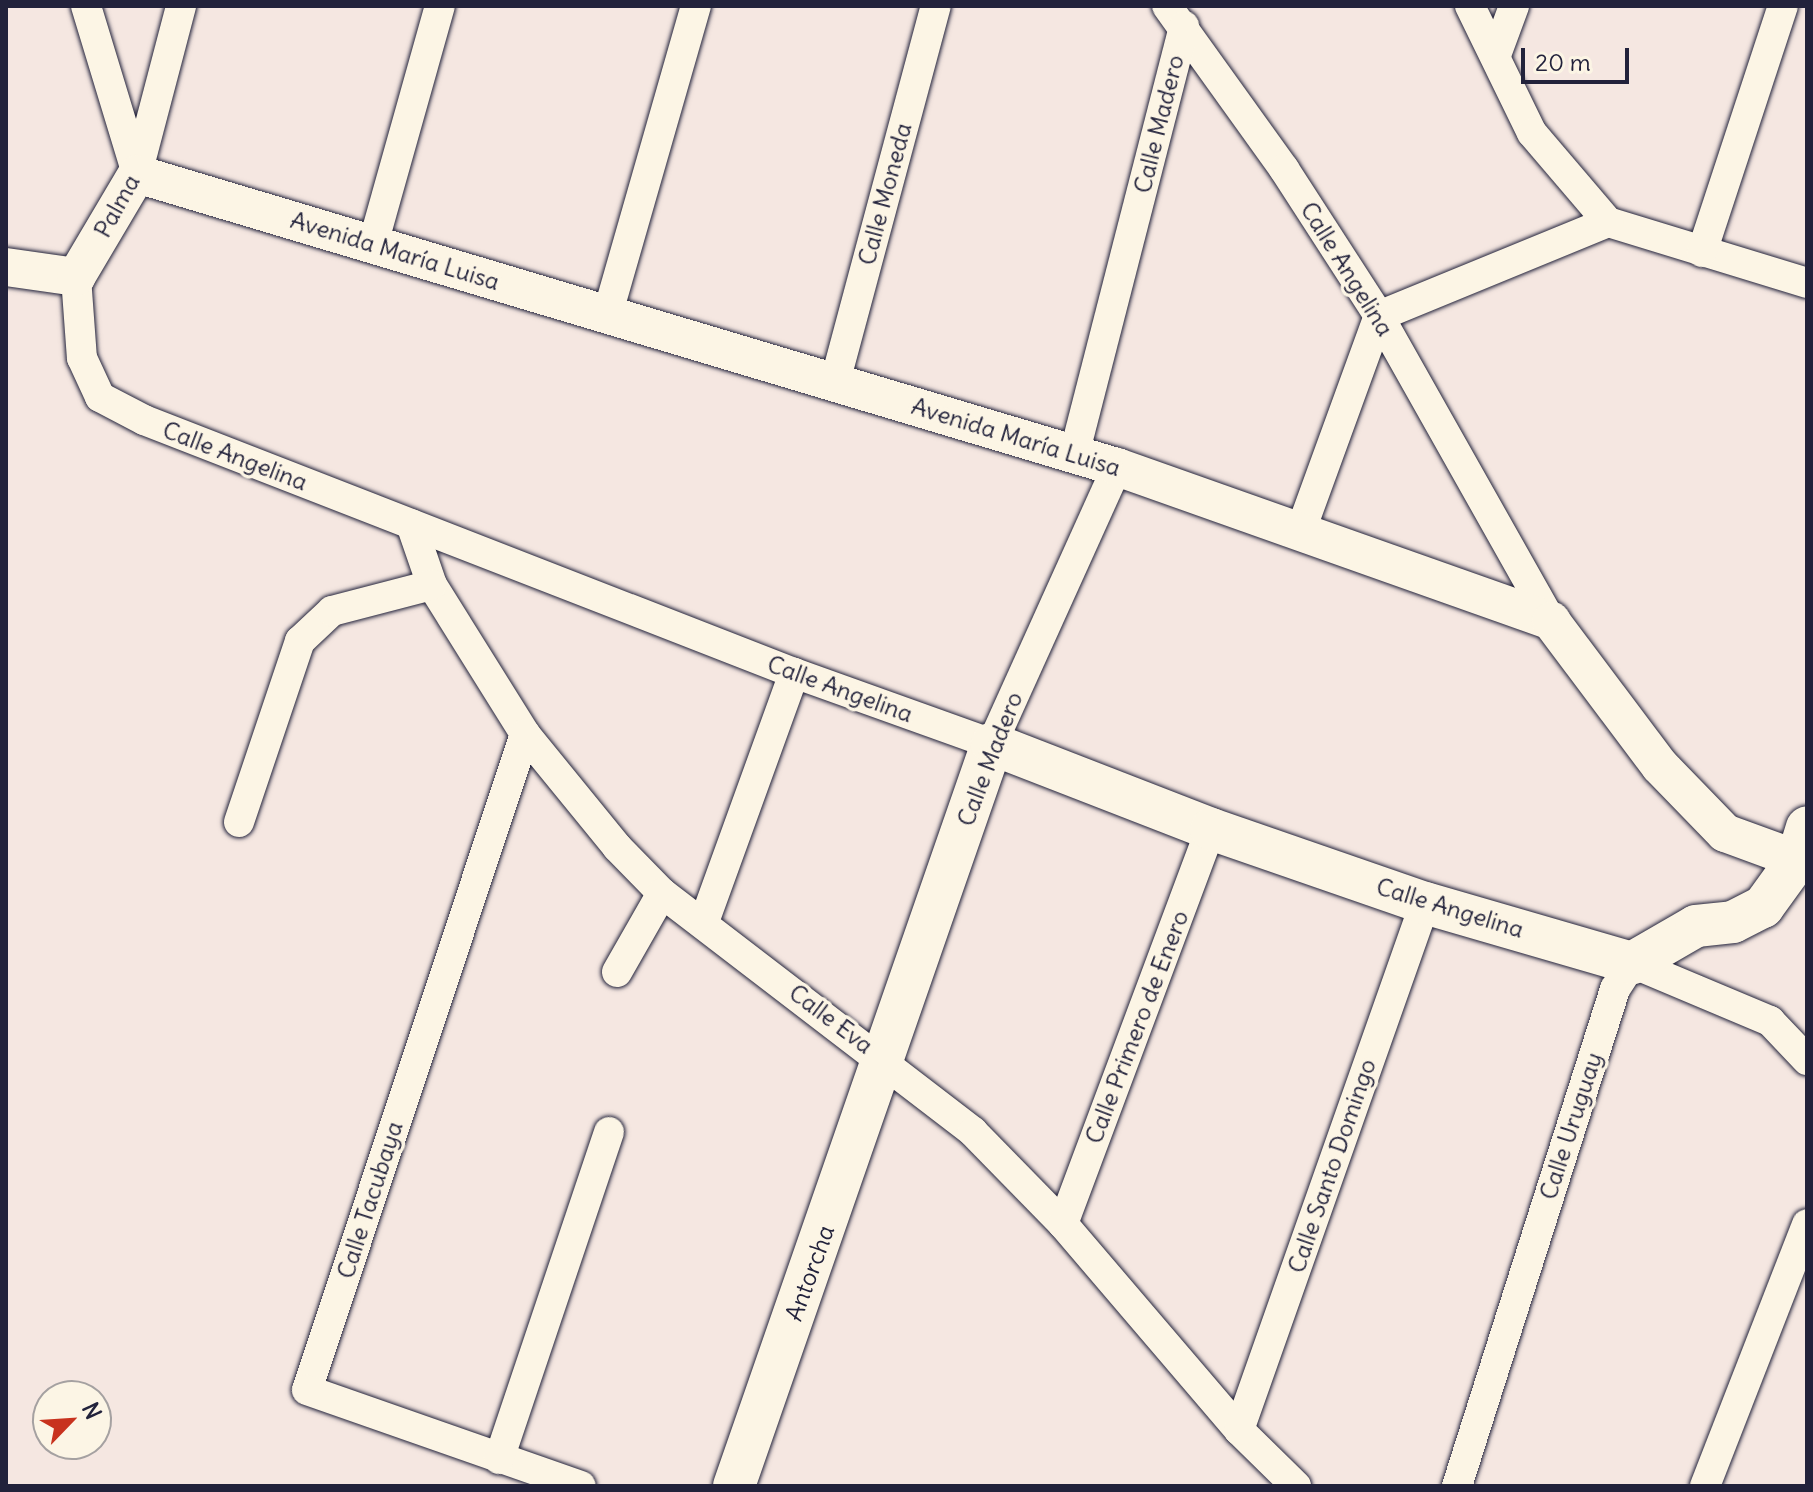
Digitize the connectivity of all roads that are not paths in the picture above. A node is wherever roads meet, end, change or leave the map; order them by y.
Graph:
1 (86, 6) edge
2 (181, 6) edge
3 (440, 6) edge
4 (696, 6) edge
5 (936, 6) edge
6 (1470, 6) edge
7 (1514, 6) edge
8 (1783, 6) edge
9 (1175, 16) edge
10 (1496, 55) junction
11 (137, 174) junction
12 (1608, 222) junction
13 (373, 244) junction
14 (1702, 252) junction
15 (6, 267) edge
16 (76, 277) junction
17 (1807, 283) edge
18 (607, 316) junction
19 (1379, 316) junction
20 (835, 382) junction
21 (1074, 455) junction
22 (1117, 467) junction
23 (411, 524) junction
24 (1301, 530) junction
25 (432, 585) junction
26 (1551, 621) junction
27 (794, 673) junction
28 (525, 734) junction
29 (992, 744) junction
30 (239, 822) dead end
31 (1211, 829) junction
32 (1804, 850) edge
33 (662, 893) junction
34 (1425, 903) junction
35 (704, 922) junction
36 (1632, 963) junction
37 (617, 972) dead end
38 (885, 1060) junction
39 (1807, 1060) edge
40 (609, 1132) dead end
41 (1063, 1224) junction
42 (1807, 1224) edge
43 (1239, 1430) junction
44 (499, 1459) junction
45 (581, 1486) edge
46 (734, 1486) edge
47 (1296, 1486) edge
48 (1457, 1486) edge
49 (1705, 1486) edge

1 - 11 street
2 - 11 street, Palma
3 - 13 street
4 - 18 street
5 - 20 street, Calle Moneda
6 - 10 street
7 - 10 street
8 - 14 street
9 - 19 street, Calle Angelina
9 - 21 street, Calle Madero
10 - 12 street
11 - 13 street, Avenida María Luisa
11 - 16 street, Palma
12 - 14 street
12 - 19 street
13 - 18 street, Avenida María Luisa
14 - 17 street
15 - 16 street
16 - 23 street, Calle Angelina
18 - 20 street, Avenida María Luisa
19 - 24 street
19 - 26 street, Calle Angelina
20 - 21 street, Avenida María Luisa
21 - 22 street, Avenida María Luisa
22 - 24 street, Avenida María Luisa
22 - 29 street, Calle Madero
23 - 25 street, Calle Eva
23 - 27 street, Calle Angelina
24 - 26 street, Avenida María Luisa
25 - 28 street, Calle Eva
25 - 30 street
26 - 32 street
27 - 29 street, Calle Angelina
27 - 35 street
28 - 33 street, Calle Eva
28 - 44 street, Calle Tacubaya
29 - 31 main road, Calle Angelina
29 - 38 main road, Calle Madero
31 - 34 main road, Calle Angelina
31 - 41 street, Calle Primero de Enero
32 - 36 main road
33 - 35 street, Calle Eva
33 - 37 street
34 - 36 main road, Calle Angelina
34 - 43 street, Calle Santo Domingo
35 - 38 street, Calle Eva
36 - 39 street
36 - 48 street, Calle Uruguay
38 - 41 street, Calle Eva
38 - 46 main road, Antorcha
40 - 44 street
41 - 43 street, Calle Eva
42 - 49 street
43 - 47 street, Calle Eva
44 - 45 street, Calle Tacubaya

